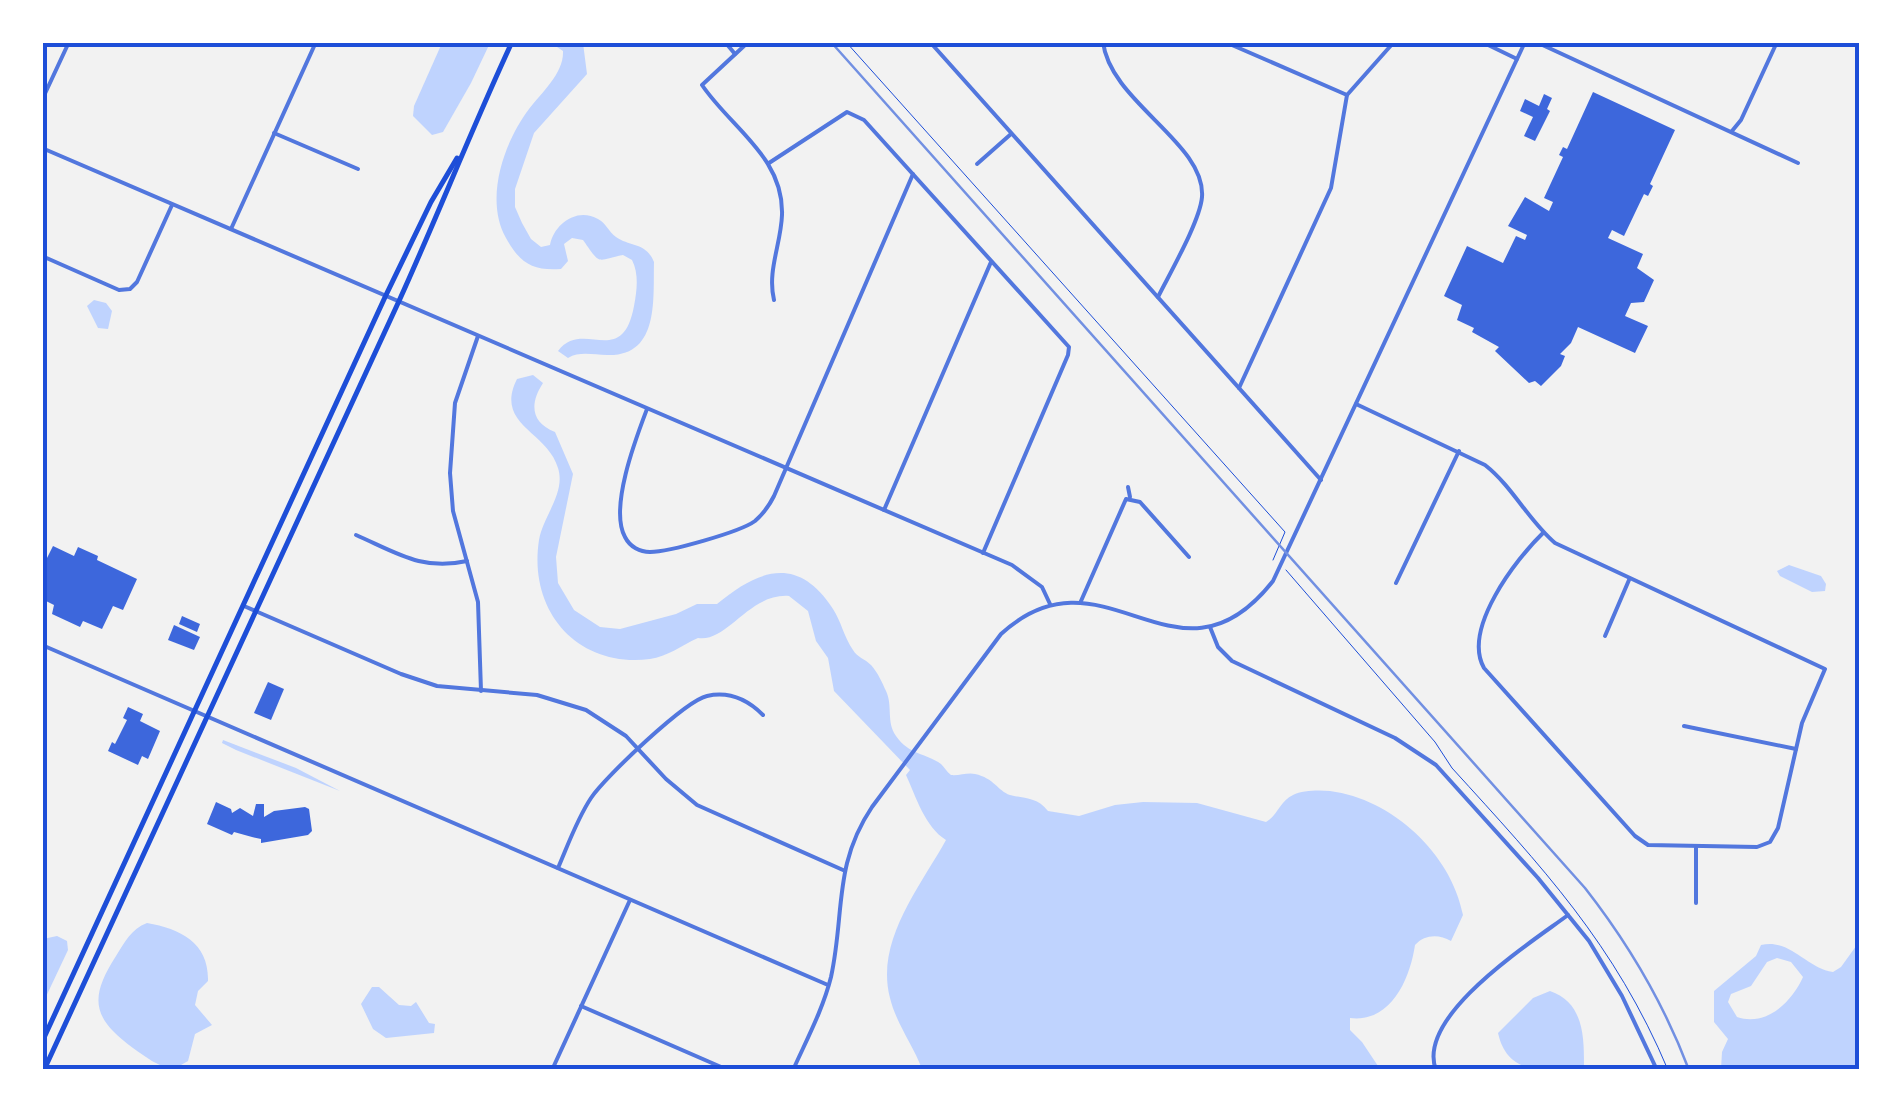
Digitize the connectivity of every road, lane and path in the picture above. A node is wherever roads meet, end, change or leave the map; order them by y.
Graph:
1 (69, 42) edge
2 (316, 42) edge
3 (512, 42) edge
4 (725, 42) edge
5 (846, 42) edge
6 (930, 42) edge
7 (1102, 42) edge
8 (1224, 42) edge
9 (1394, 42) edge
10 (1482, 42) edge
11 (1525, 42) edge
12 (1536, 42) edge
13 (1777, 42) edge
14 (744, 46) dead end
15 (735, 54) junction
16 (1517, 59) junction
17 (1347, 96) junction
18 (42, 100) edge
19 (1732, 131) junction
20 (274, 133) junction
21 (1011, 134) junction
22 (463, 146) junction
23 (42, 148) edge
24 (1798, 162) dead end
25 (769, 163) junction
26 (977, 164) dead end
27 (358, 169) dead end
28 (913, 174) junction
29 (172, 204) junction
30 (231, 229) junction
31 (42, 256) edge
32 (991, 261) junction
33 (386, 295) junction
34 (1158, 297) junction
35 (774, 300) dead end
36 (400, 301) junction
37 (478, 336) junction
38 (1239, 388) junction
39 (1356, 404) junction
40 (647, 409) junction
41 (1458, 451) junction
42 (785, 468) junction
43 (1321, 480) junction
44 (1128, 486) dead end
45 (1130, 497) junction
46 (884, 510) junction
47 (1544, 533) junction
48 (356, 535) dead end
49 (983, 553) junction
50 (1188, 557) dead end
51 (1272, 560) dead end
52 (467, 561) junction
53 (1286, 570) dead end
54 (1630, 579) junction
55 (1396, 583) dead end
56 (1081, 601) junction
57 (1050, 604) junction
58 (244, 606) junction
59 (256, 611) junction
60 (1210, 627) junction
61 (1605, 636) dead end
62 (42, 645) edge
63 (481, 691) junction
64 (196, 712) junction
65 (763, 715) dead end
66 (209, 718) junction
67 (1684, 726) dead end
68 (1796, 749) junction
69 (638, 750) junction
70 (1696, 848) junction
71 (558, 868) junction
72 (843, 870) junction
73 (630, 900) junction
74 (1696, 903) dead end
75 (1568, 914) junction
76 (828, 985) junction
77 (581, 1006) junction
78 (42, 1042) edge
79 (44, 1070) edge
80 (552, 1070) edge
81 (728, 1070) edge
82 (793, 1070) edge
83 (1436, 1070) edge
84 (1657, 1070) edge
85 (1668, 1070) edge

1 - 18 street
2 - 20 street
3 - 22 main road
4 - 15 street
5 - 51 path
6 - 21 street
7 - 34 street
8 - 17 street
9 - 17 street
10 - 16 street
11 - 16 street
12 - 19 street
13 - 19 street
14 - 15 street
15 - 25 street
16 - 39 street
17 - 38 street
19 - 24 street
20 - 27 street
20 - 30 street
21 - 26 street
21 - 34 street
22 - 33 main road
22 - 36 main road
23 - 29 street
25 - 28 street
25 - 35 street
28 - 32 street
28 - 42 street
29 - 30 street
29 - 31 street
30 - 33 street
32 - 46 street
32 - 49 street
33 - 36 street
33 - 58 main road
34 - 38 street
36 - 37 street
36 - 59 main road
37 - 40 street
37 - 52 street
38 - 43 street
39 - 41 street
39 - 43 street
40 - 42 street
40 - 42 street
41 - 47 street
41 - 55 street
42 - 46 street
43 - 60 street
44 - 45 street
45 - 50 street
45 - 56 street
46 - 49 street
47 - 54 street
47 - 70 street
48 - 52 street
49 - 57 street
52 - 63 street
53 - 85 path
54 - 61 street
54 - 68 street
56 - 57 street
56 - 60 street
57 - 72 street
58 - 59 street
58 - 64 main road
59 - 63 street
59 - 66 main road
60 - 75 street
62 - 64 street
63 - 69 street
64 - 66 street
64 - 78 main road
65 - 69 street
66 - 71 street
66 - 79 main road
67 - 68 street
68 - 70 street
69 - 71 street
69 - 72 street
70 - 74 street
71 - 73 street
72 - 76 street
73 - 76 street
73 - 77 street
75 - 83 street
75 - 84 street
76 - 82 street
77 - 80 street
77 - 81 street

